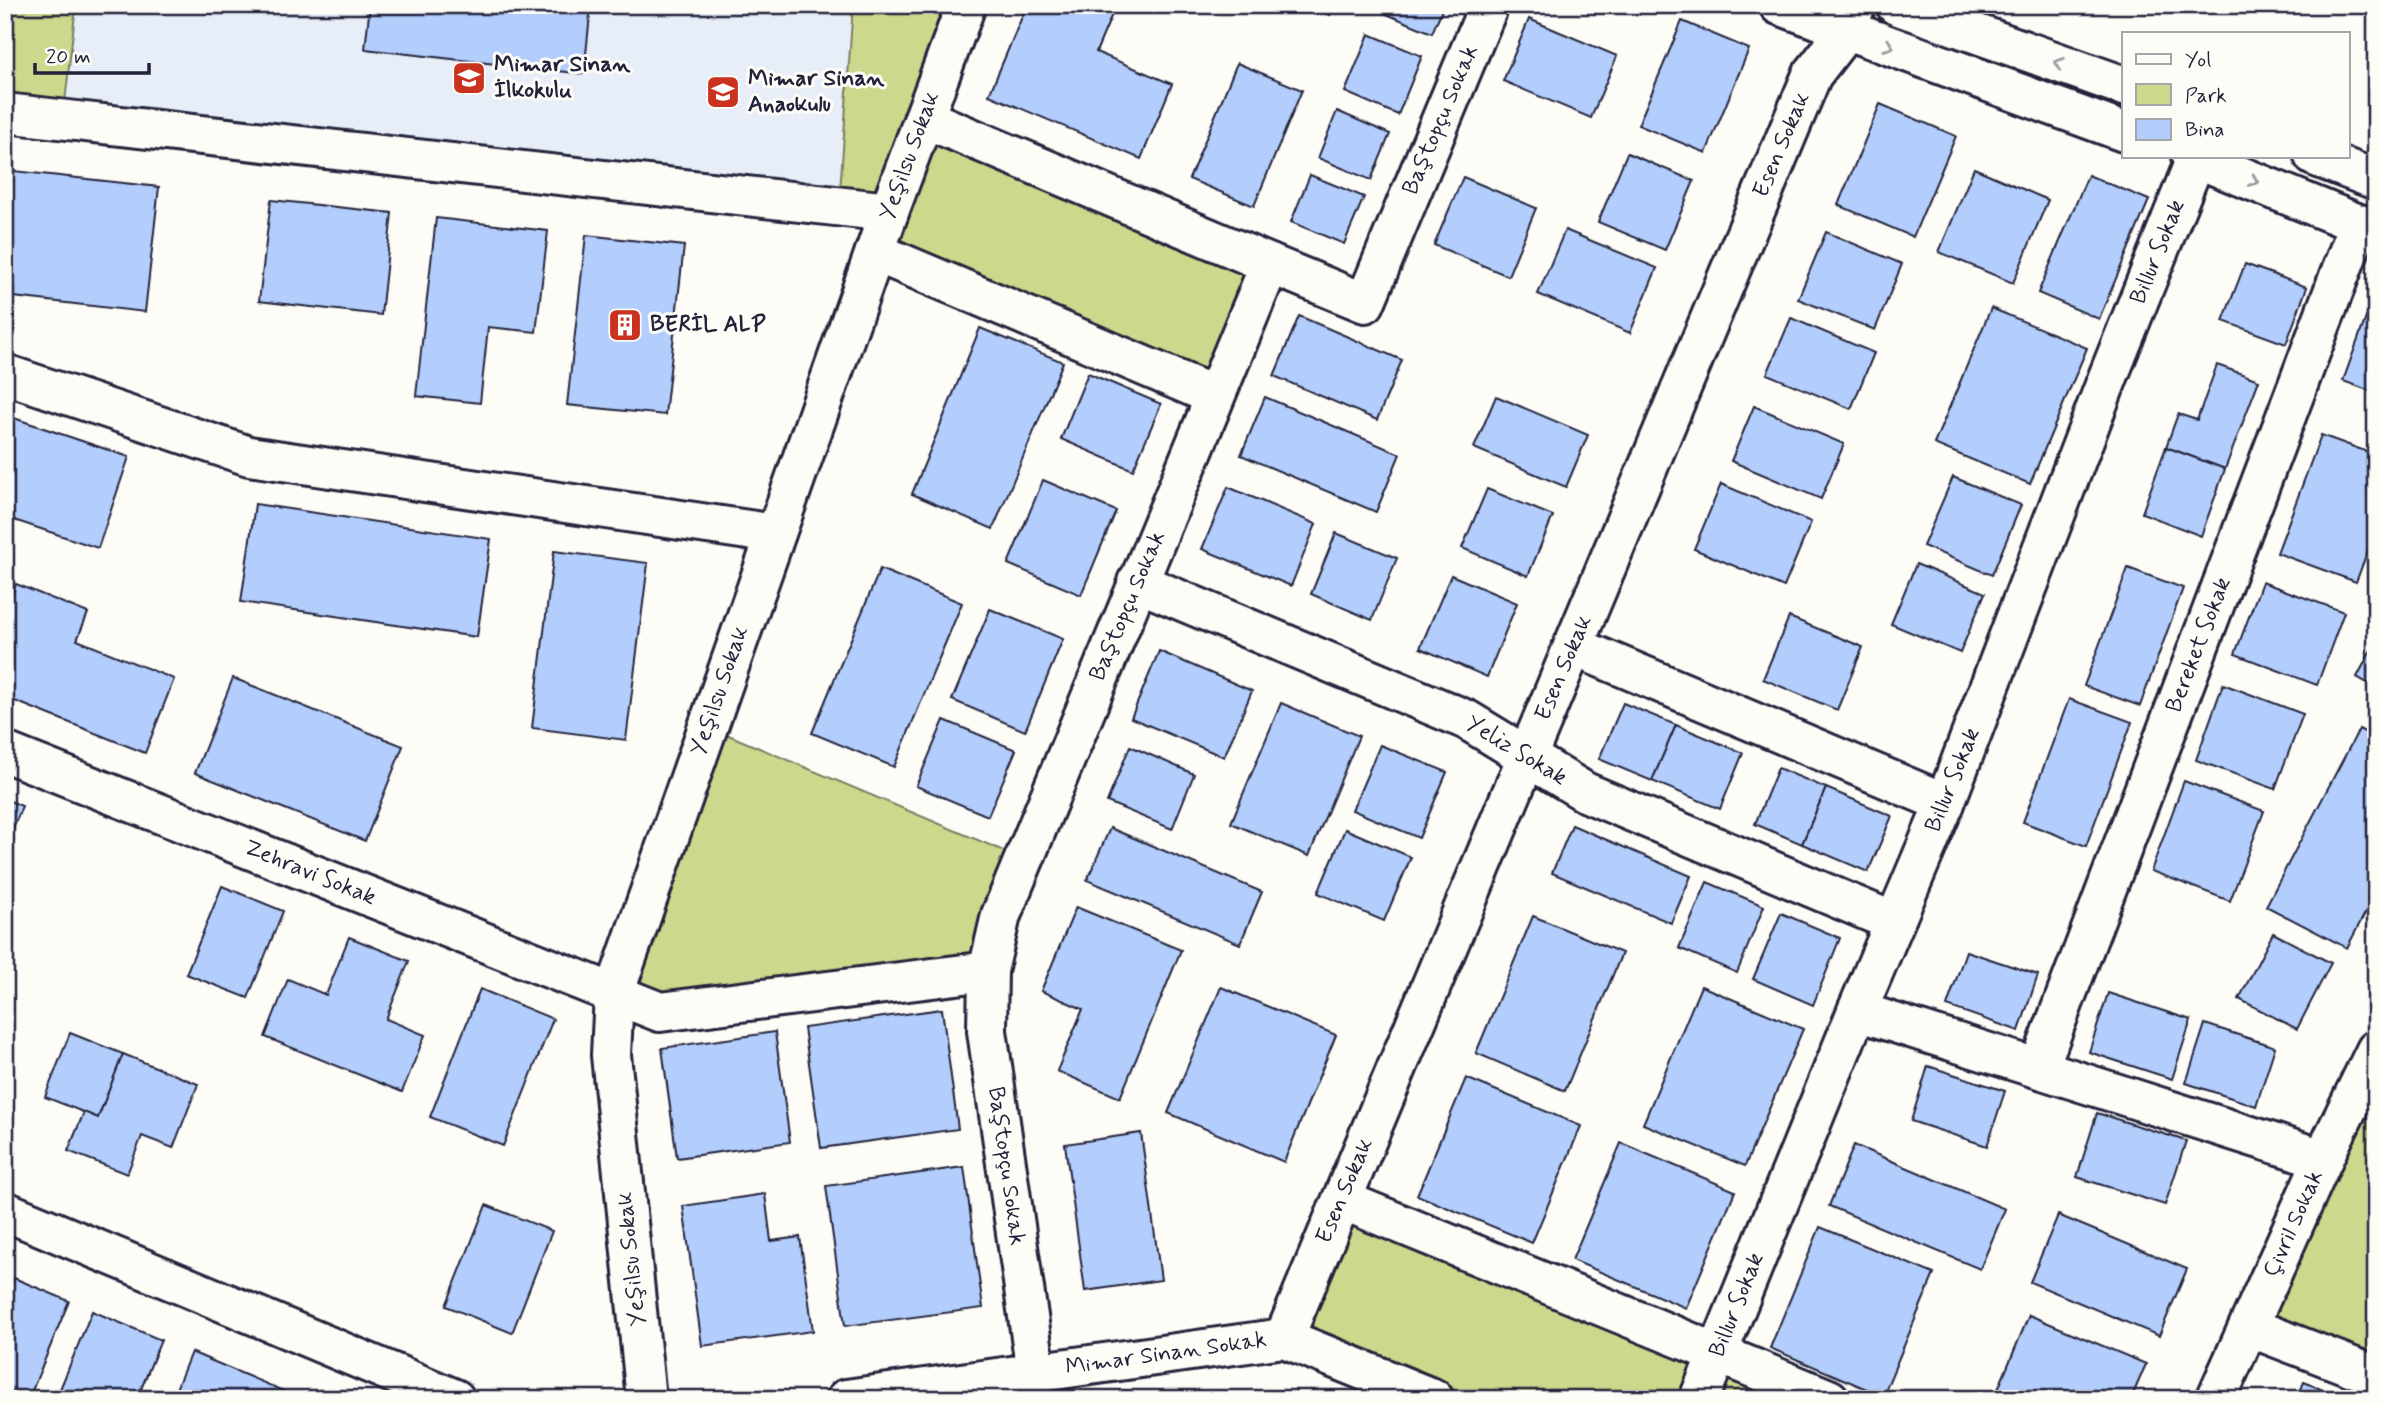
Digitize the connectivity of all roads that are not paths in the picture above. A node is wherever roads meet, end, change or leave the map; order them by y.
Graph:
1 (966, 5) edge
2 (1489, 5) edge
3 (1779, 5) edge
4 (1896, 5) edge
5 (1851, 18) edge
6 (2122, 85) edge
7 (5, 113) edge
8 (924, 118) junction
9 (2122, 131) edge
10 (2193, 158) edge
11 (2195, 158) edge
12 (2319, 158) edge
13 (2376, 180) edge
14 (888, 212) junction
15 (2367, 228) edge
16 (875, 252) junction
17 (1270, 264) junction
18 (5, 374) edge
19 (1215, 396) junction
20 (775, 534) junction
21 (1137, 582) junction
22 (1573, 646) junction
23 (5, 752) edge
24 (1527, 756) junction
25 (1945, 803) junction
26 (1894, 922) junction
27 (988, 971) junction
28 (614, 993) junction
29 (1857, 1011) junction
30 (2374, 1057) edge
31 (2039, 1067) junction
32 (2323, 1159) junction
33 (1342, 1200) junction
34 (5, 1211) edge
35 (2249, 1326) junction
36 (1284, 1338) junction
37 (1717, 1353) junction
38 (1036, 1373) junction
39 (2376, 1376) edge
40 (455, 1399) edge
41 (646, 1399) edge
42 (846, 1399) edge
43 (1434, 1399) edge
44 (1699, 1399) edge
45 (1829, 1399) edge
46 (2216, 1399) edge

1 - 8 street, Yeşilsu Sokak
2 - 17 street, Baştopçu Sokak
3 - 5 street
6 -> 4 street
5 -> 9 street
5 - 22 street, Esen Sokak
7 - 14 street
8 - 14 street, Yeşilsu Sokak
8 - 17 street
10 - 25 street, Billur Sokak
11 -> 15 street
12 - 13 street
14 - 16 street, Yeşilsu Sokak
15 - 31 street, Bereket Sokak
16 - 19 street
16 - 20 street, Yeşilsu Sokak
17 - 19 street, Baştopçu Sokak
18 - 20 street
19 - 21 street, Baştopçu Sokak
20 - 28 street, Yeşilsu Sokak
21 - 24 street, Yeliz Sokak
21 - 27 street, Baştopçu Sokak
22 - 24 street, Esen Sokak
22 - 25 street
23 - 28 street, Zehravi Sokak
24 - 26 street, Yeliz Sokak
24 - 33 street, Esen Sokak
25 - 26 street, Billur Sokak
26 - 29 street, Billur Sokak
27 - 28 street, Zehravi Sokak
27 - 38 street, Baştopçu Sokak
28 - 41 street, Yeşilsu Sokak
29 - 31 street
29 - 37 street, Billur Sokak
30 - 32 street, Çivril Sokak
31 - 32 street
32 - 35 street, Çivril Sokak
33 - 36 street, Esen Sokak
33 - 37 street
34 - 40 street
35 - 39 street
35 - 46 street, Çivril Sokak
36 - 38 street, Mimar Sinan Sokak
36 - 43 street, Mimar Sinan Sokak
37 - 44 street, Billur Sokak
37 - 45 street
38 - 42 street, Mimar Sinan Sokak

